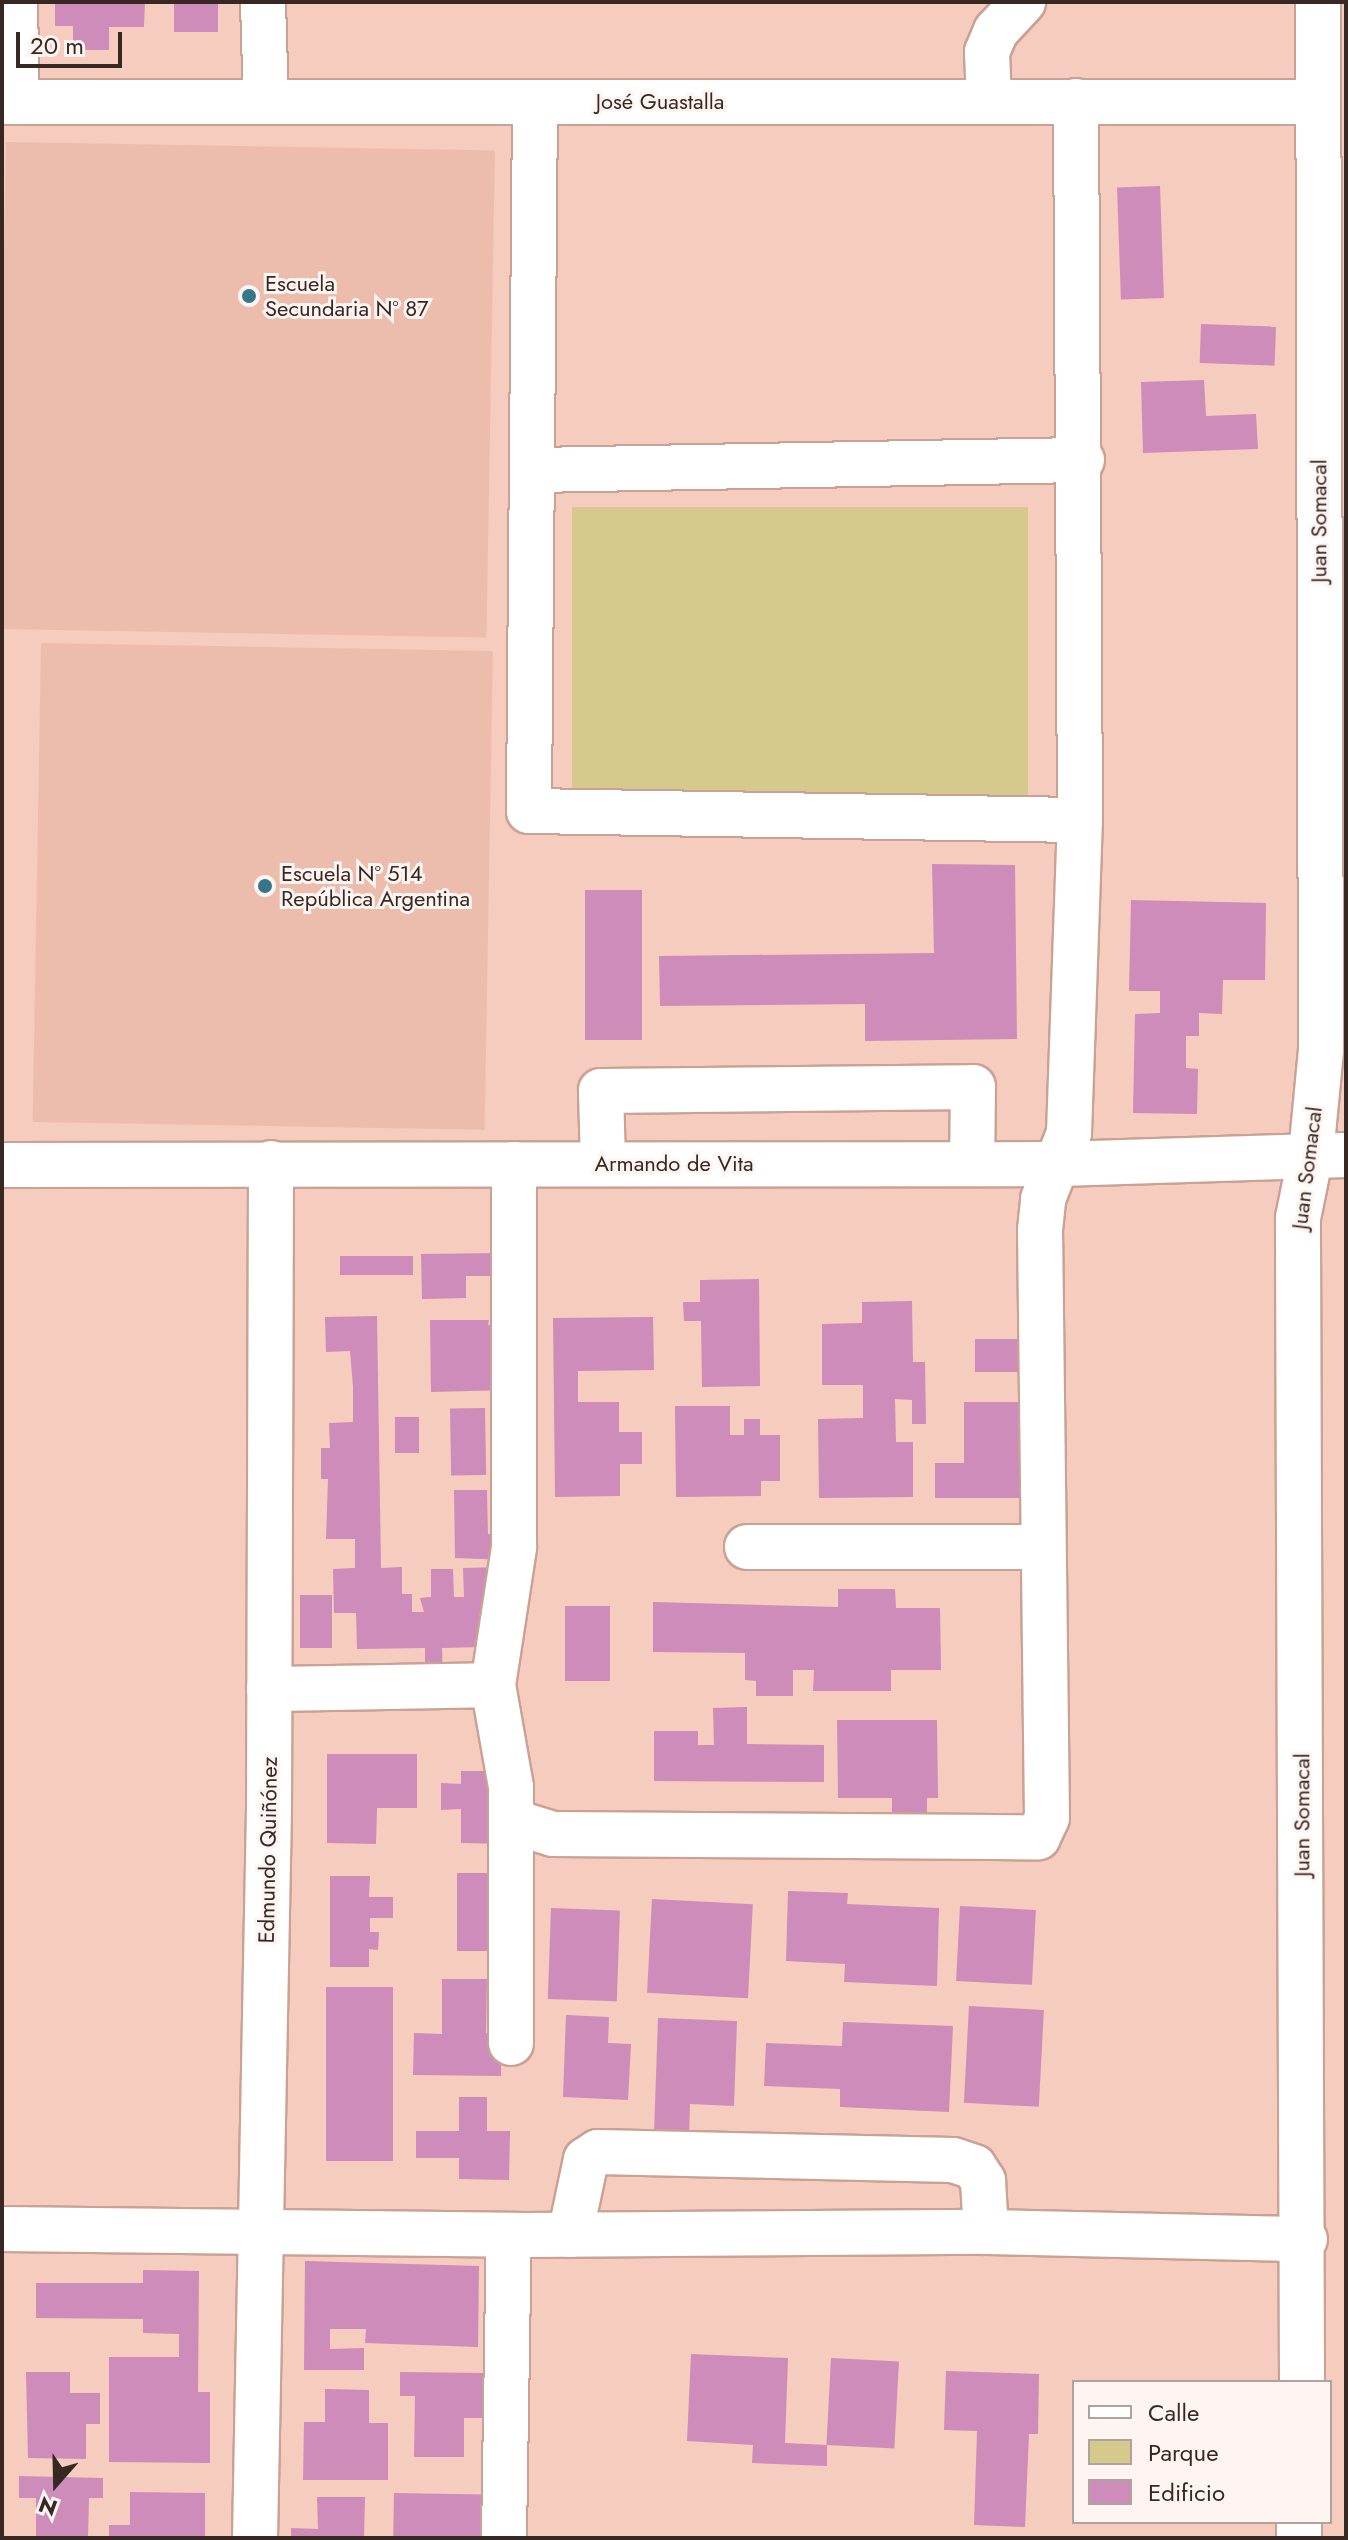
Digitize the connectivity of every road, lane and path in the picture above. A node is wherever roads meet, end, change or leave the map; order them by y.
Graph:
1 (15, 2) edge
2 (263, 2) edge
3 (1023, 2) edge
4 (1318, 2) edge
5 (989, 100) junction
6 (1076, 101) junction
7 (9, 102) edge
8 (266, 102) junction
9 (1318, 102) junction
10 (535, 103) junction
11 (1082, 460) junction
12 (535, 470) junction
13 (1080, 820) junction
14 (1328, 1154) edge
15 (271, 1163) junction
16 (603, 1163) junction
17 (514, 1164) junction
18 (972, 1164) junction
19 (1060, 1164) junction
20 (2, 1165) edge
21 (747, 1547) dead end
22 (1041, 1547) junction
23 (493, 1685) junction
24 (269, 1689) junction
25 (511, 1821) junction
26 (511, 2043) dead end
27 (2, 2229) edge
28 (986, 2232) junction
29 (263, 2234) junction
30 (509, 2235) junction
31 (570, 2235) junction
32 (1305, 2239) junction
33 (1302, 2380) edge
34 (255, 2538) edge
35 (504, 2538) edge

1 - 7 street
2 - 8 street
3 - 5 street
4 - 9 street, Juan Somacal
5 - 6 street, José Guastalla
5 - 10 street, José Guastalla
6 - 9 street, José Guastalla
6 - 11 street
7 - 8 street, José Guastalla
8 - 10 street, José Guastalla
9 - 14 street, Juan Somacal
10 - 12 street
11 - 12 street
11 - 13 street
12 - 13 street
13 - 19 street
14 - 19 street, Armando de Vita
14 - 32 street, Juan Somacal
15 - 17 street, Armando de Vita
15 - 20 street, Armando de Vita
15 - 24 street, Edmundo Quiñónez
16 - 17 street, Armando de Vita
16 - 18 street, Armando de Vita
16 - 18 street
17 - 23 street
18 - 19 street, Armando de Vita
19 - 22 street
21 - 22 street
22 - 25 street
23 - 24 street
23 - 25 street
24 - 29 street, Edmundo Quiñónez
25 - 26 street
27 - 29 street
28 - 31 street
28 - 31 street
28 - 32 street
29 - 30 street
29 - 34 street, Edmundo Quiñónez
30 - 31 street
30 - 35 street
32 - 33 street, Juan Somacal

